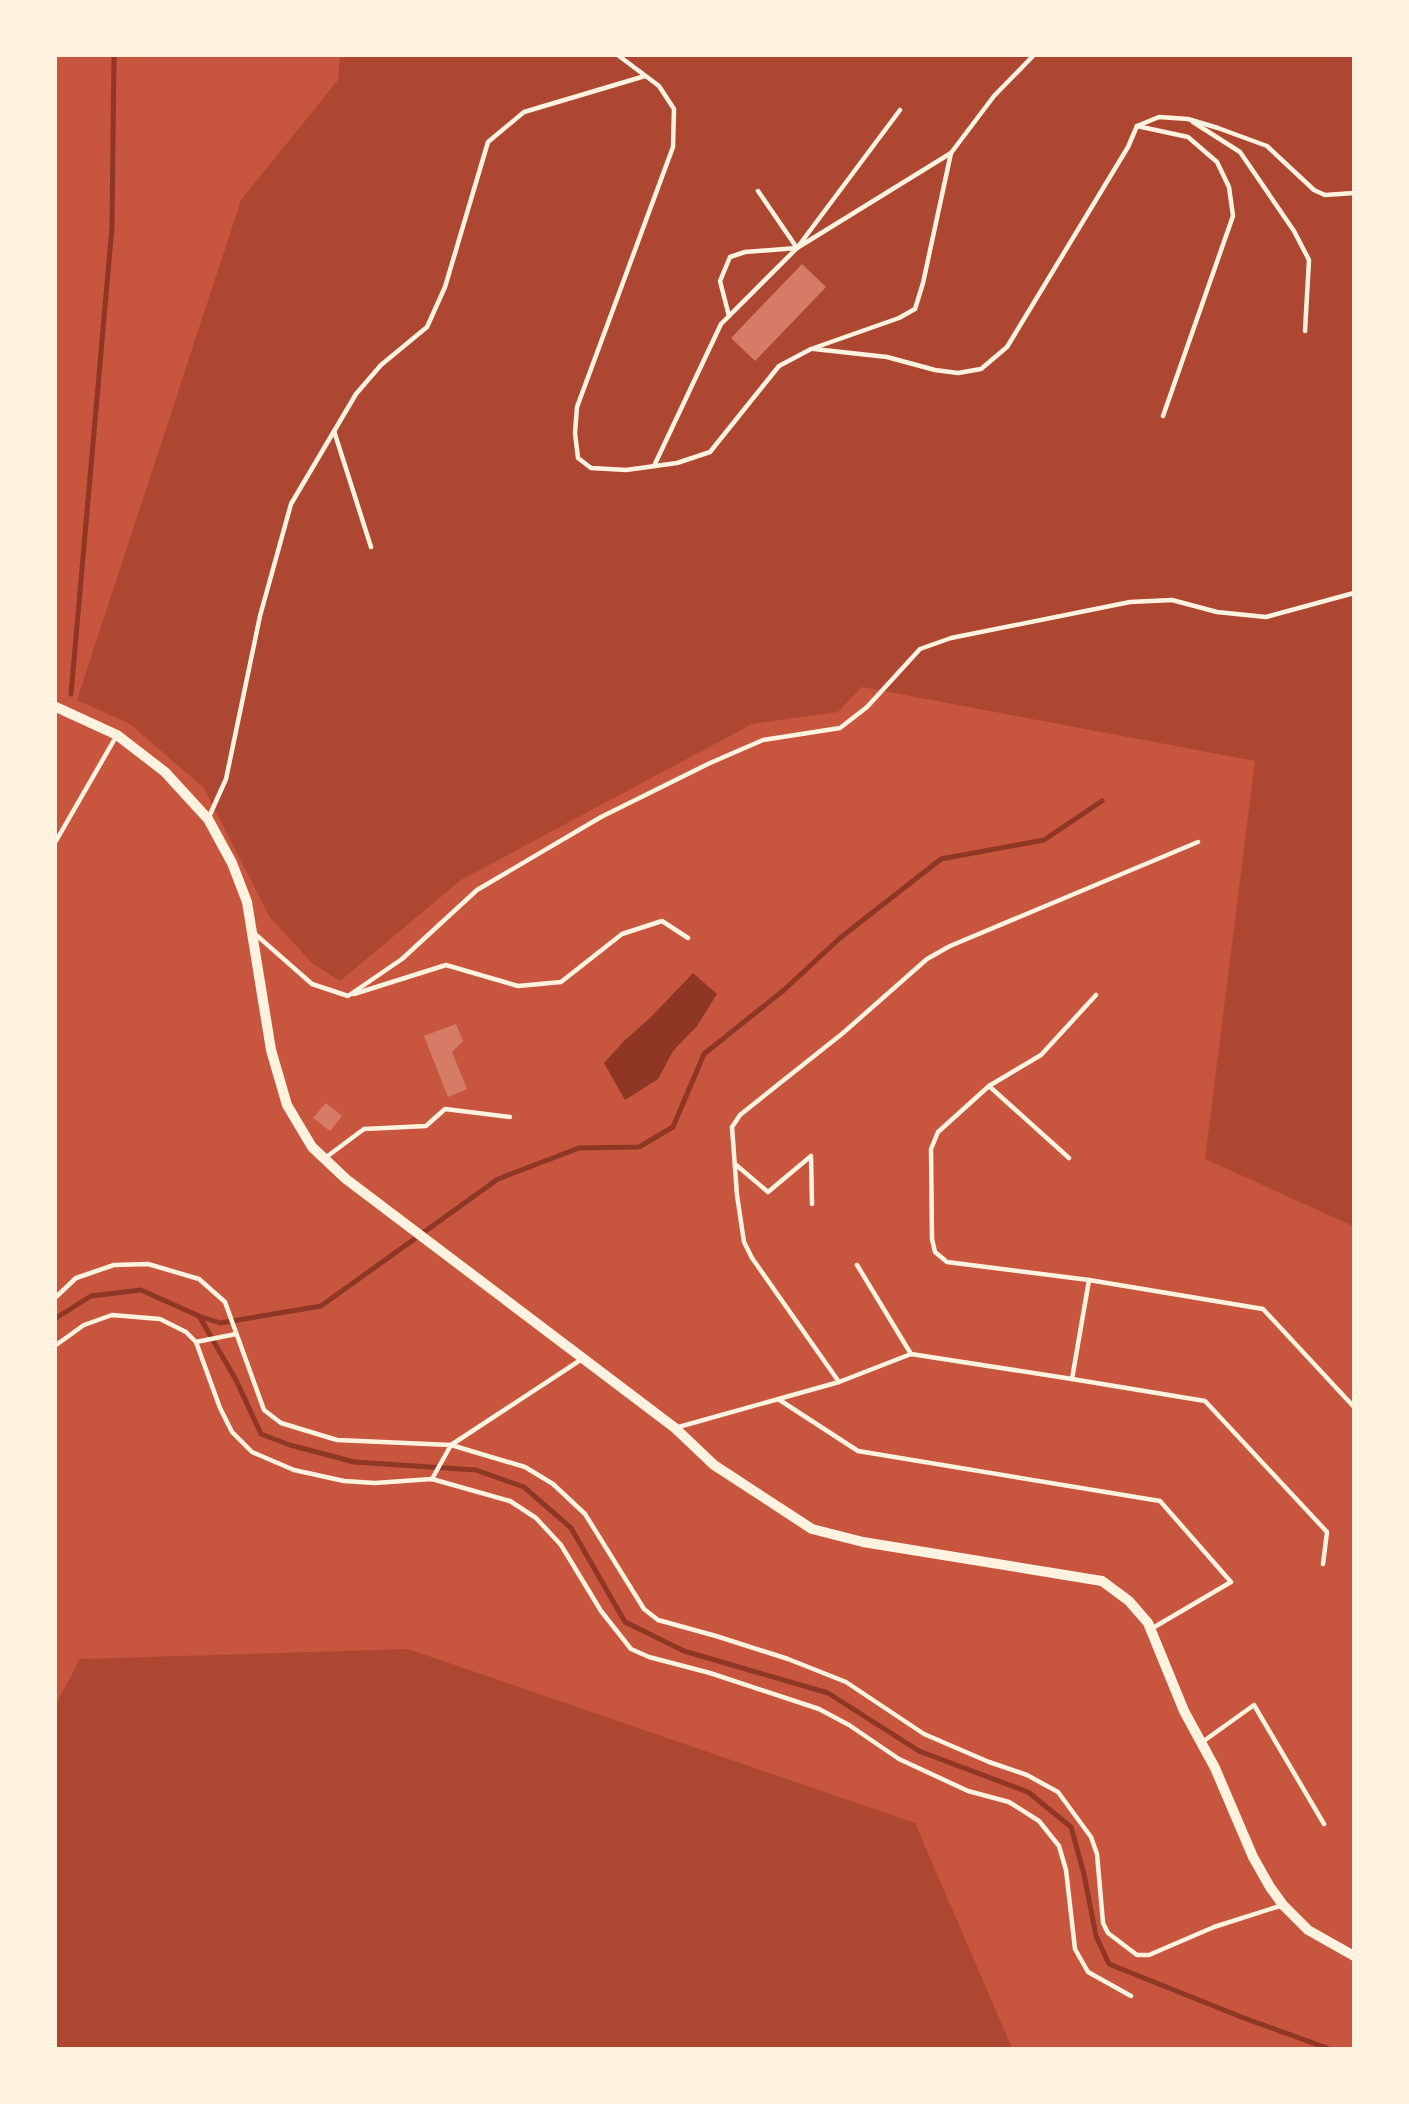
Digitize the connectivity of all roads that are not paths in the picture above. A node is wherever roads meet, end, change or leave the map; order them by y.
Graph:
1 (619, 56) edge
2 (1033, 56) edge
3 (646, 76) junction
4 (900, 110) dead end
5 (1188, 119) junction
6 (1137, 126) junction
7 (951, 153) junction
8 (758, 191) dead end
9 (1353, 193) edge
10 (796, 248) junction
11 (729, 315) junction
12 (1305, 331) dead end
13 (811, 349) junction
14 (1163, 416) dead end
15 (334, 430) junction
16 (654, 466) junction
17 (371, 547) dead end
18 (1353, 593) edge
19 (56, 707) edge
20 (117, 735) junction
21 (208, 819) junction
22 (56, 842) edge
23 (1198, 842) dead end
24 (253, 933) junction
25 (688, 938) dead end
26 (1096, 995) dead end
27 (348, 996) junction
28 (989, 1086) junction
29 (510, 1117) dead end
30 (1069, 1158) dead end
31 (324, 1159) junction
32 (735, 1164) junction
33 (812, 1204) dead end
34 (857, 1265) dead end
35 (1089, 1280) junction
36 (56, 1297) edge
37 (236, 1334) junction
38 (196, 1342) junction
39 (56, 1346) edge
40 (911, 1354) junction
41 (584, 1357) junction
42 (1072, 1379) junction
43 (839, 1382) junction
44 (778, 1399) junction
45 (1353, 1407) edge
46 (675, 1428) junction
47 (451, 1445) junction
48 (432, 1479) junction
49 (1323, 1564) dead end
50 (1151, 1629) junction
51 (1201, 1743) junction
52 (1324, 1824) dead end
53 (1283, 1905) junction
54 (1353, 1956) edge
55 (1131, 1996) dead end

1 - 3 lane
2 - 7 lane
3 - 15 lane
3 - 16 lane
4 - 10 lane
5 - 6 lane
5 - 9 lane
5 - 12 lane
6 - 13 lane
6 - 14 lane
7 - 10 lane
7 - 13 lane
8 - 10 lane
10 - 11 lane
10 - 11 lane
11 - 16 lane
13 - 16 lane
15 - 17 lane
15 - 21 lane
18 - 27 lane
19 - 20 street
20 - 21 street
20 - 22 lane
21 - 24 street
23 - 32 lane
24 - 27 lane
24 - 31 street
25 - 27 lane
26 - 28 lane
28 - 30 lane
28 - 35 lane
29 - 31 lane
31 - 41 street
32 - 33 lane
32 - 43 lane
34 - 40 lane
35 - 42 lane
35 - 45 lane
36 - 37 lane
37 - 38 lane
37 - 47 lane
38 - 39 lane
38 - 48 lane
40 - 42 lane
40 - 43 lane
41 - 46 street
41 - 47 lane
42 - 49 lane
43 - 44 lane
44 - 46 lane
44 - 50 lane
46 - 50 street
47 - 48 lane
47 - 53 lane
48 - 55 lane
50 - 51 street
51 - 52 lane
51 - 53 street
53 - 54 street

